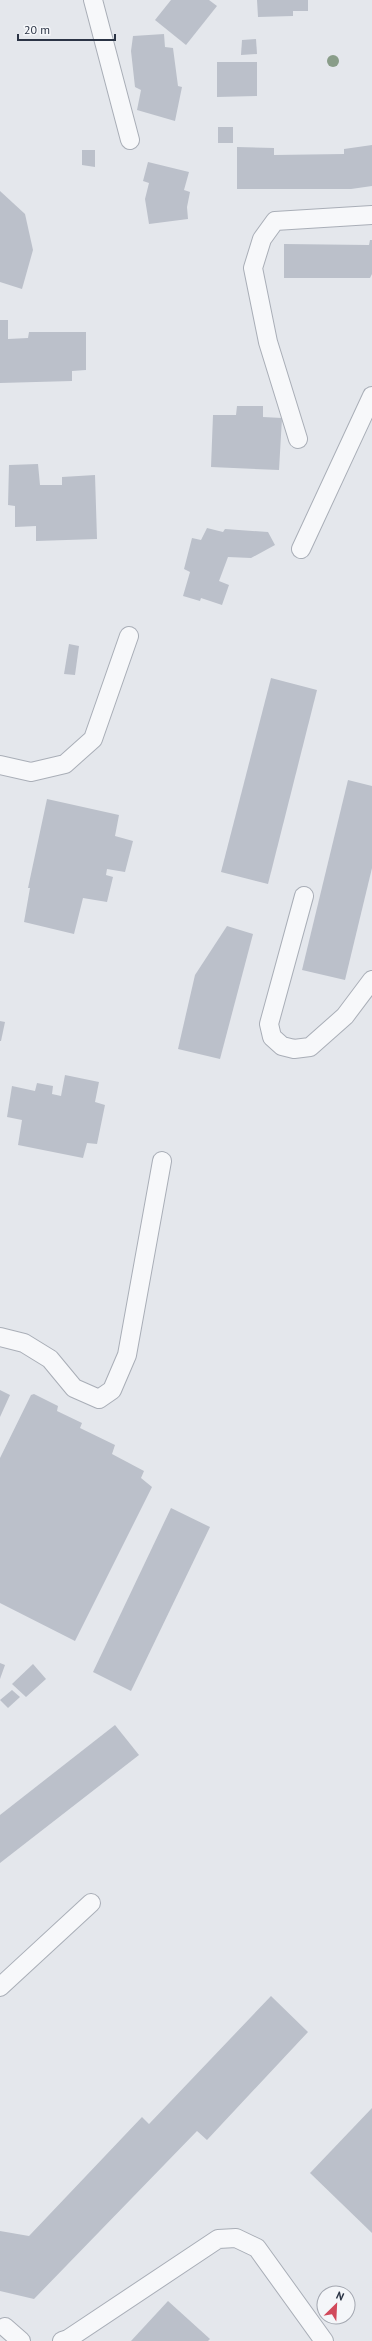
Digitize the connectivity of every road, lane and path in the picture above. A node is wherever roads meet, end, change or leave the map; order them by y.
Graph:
1 (93, 0) edge
2 (130, 140) dead end
3 (372, 215) edge
4 (372, 396) edge
5 (298, 439) dead end
6 (301, 550) dead end
7 (129, 636) dead end
8 (0, 765) edge
9 (304, 896) dead end
10 (372, 980) edge
11 (162, 1161) dead end
12 (0, 1337) edge
13 (91, 1903) dead end
14 (0, 1987) edge
15 (5, 2327) dead end
16 (21, 2341) edge
17 (62, 2341) edge
18 (324, 2341) edge

1 - 2 lane
3 - 5 lane
4 - 6 lane
7 - 8 lane
9 - 10 lane
11 - 12 lane
13 - 14 lane
15 - 16 lane
17 - 18 lane

